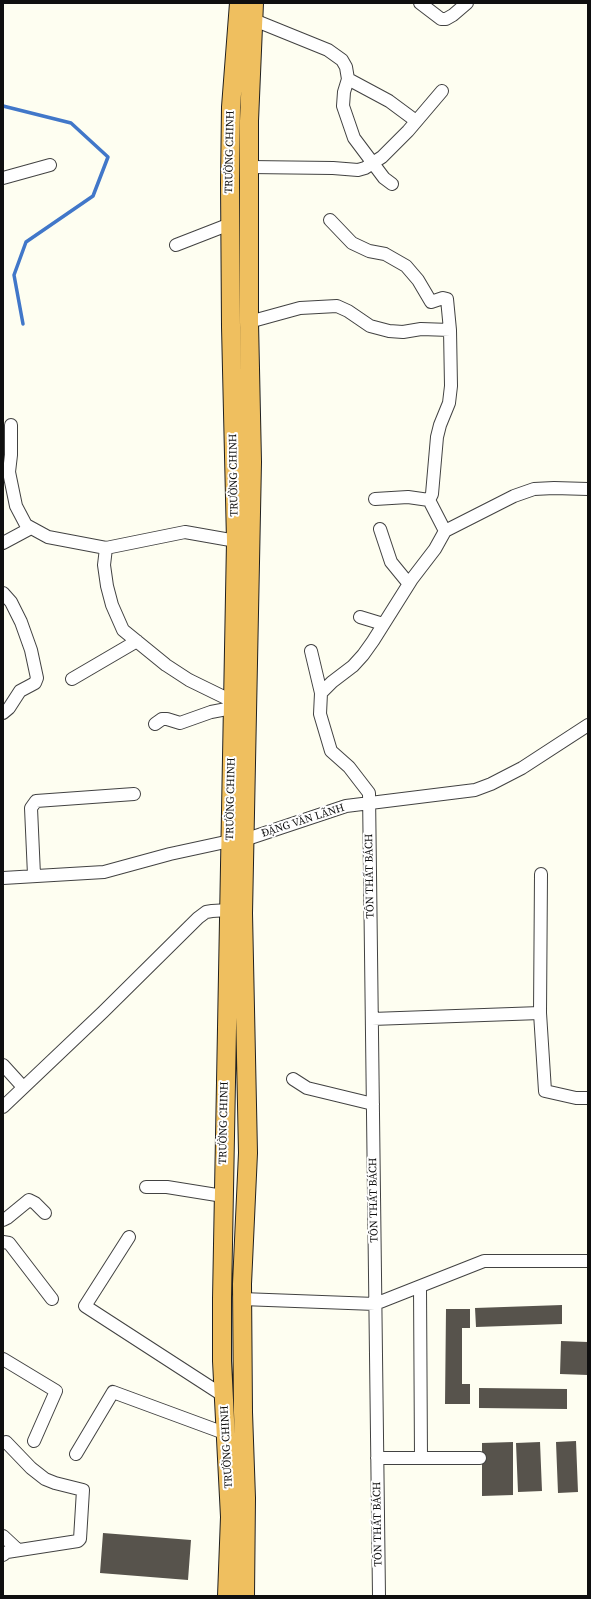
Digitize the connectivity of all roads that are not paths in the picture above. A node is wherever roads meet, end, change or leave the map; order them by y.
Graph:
1 (239, 3) edge
2 (420, 3) edge
3 (467, 3) edge
4 (254, 11) edge
5 (348, 79) junction
6 (442, 91) dead end
7 (416, 121) junction
8 (373, 163) junction
9 (50, 165) dead end
10 (250, 167) junction
11 (3, 178) edge
12 (392, 184) dead end
13 (330, 220) dead end
14 (230, 224) junction
15 (176, 245) dead end
16 (250, 313) junction
17 (450, 330) junction
18 (11, 425) dead end
19 (588, 489) edge
20 (375, 499) dead end
21 (429, 500) junction
22 (31, 528) junction
23 (380, 529) dead end
24 (445, 531) junction
25 (236, 541) junction
26 (3, 542) edge
27 (106, 548) junction
28 (409, 584) junction
29 (3, 593) edge
30 (360, 617) dead end
31 (383, 624) junction
32 (137, 641) junction
33 (312, 651) dead end
34 (72, 679) dead end
35 (320, 693) junction
36 (232, 704) junction
37 (3, 713) edge
38 (155, 724) dead end
39 (588, 724) edge
40 (134, 794) dead end
41 (370, 804) junction
42 (237, 841) junction
43 (541, 874) dead end
44 (34, 875) junction
45 (3, 878) edge
46 (236, 912) junction
47 (540, 1013) junction
48 (372, 1019) junction
49 (3, 1065) edge
50 (293, 1079) dead end
51 (23, 1088) junction
52 (588, 1098) edge
53 (373, 1104) junction
54 (3, 1107) edge
55 (146, 1187) dead end
56 (223, 1196) junction
57 (45, 1214) dead end
58 (3, 1220) edge
59 (129, 1237) dead end
60 (4, 1239) edge
61 (588, 1261) edge
62 (420, 1286) junction
63 (52, 1299) dead end
64 (242, 1299) junction
65 (375, 1304) junction
66 (3, 1359) edge
67 (224, 1396) junction
68 (227, 1434) junction
69 (34, 1441) dead end
70 (6, 1442) dead end
71 (76, 1454) dead end
72 (377, 1458) junction
73 (421, 1458) junction
74 (480, 1458) dead end
75 (3, 1536) edge
76 (18, 1550) junction
77 (3, 1555) edge
78 (227, 1596) edge
79 (246, 1596) edge
80 (379, 1596) edge

1 - 14 highway, TRƯỜNG CHINH
2 - 3 street
4 - 5 street
4 - 10 highway, TRƯỜNG CHINH
5 - 7 street
5 - 8 street
6 - 7 street
7 - 8 street
8 - 10 street
8 - 12 street
9 - 11 street
10 - 16 highway, TRƯỜNG CHINH
13 - 17 street
14 - 15 street
14 - 25 highway, TRƯỜNG CHINH
16 - 17 street
16 - 42 highway, TRƯỜNG CHINH
17 - 21 street
18 - 22 street
19 - 24 street
20 - 21 street
21 - 24 street
22 - 26 street
22 - 27 street
23 - 28 street
24 - 28 street
25 - 27 street
25 - 36 highway, TRƯỜNG CHINH
27 - 32 street
28 - 31 street
29 - 37 street
30 - 31 street
31 - 35 street
32 - 34 street
32 - 36 street
33 - 35 street, TÔN THẤT BÁCH
35 - 41 street, TÔN THẤT BÁCH
36 - 38 street
36 - 42 highway, TRƯỜNG CHINH
39 - 41 street, ĐẶNG VĂN LÃNH
40 - 44 street
41 - 42 street, ĐẶNG VĂN LÃNH
41 - 48 street, TÔN THẤT BÁCH
42 - 44 street, ĐẶNG VĂN LÃNH
42 - 46 highway, TRƯỜNG CHINH
43 - 47 street
44 - 45 street, ĐẶNG VĂN LÃNH
46 - 51 street
46 - 56 highway, TRƯỜNG CHINH
46 - 64 highway, TRƯỜNG CHINH
47 - 48 street
47 - 52 street
48 - 53 street, TÔN THẤT BÁCH
49 - 51 street
50 - 53 street
51 - 54 street
53 - 65 street, TÔN THẤT BÁCH
55 - 56 street
56 - 67 highway, TRƯỜNG CHINH
57 - 58 street
59 - 67 street
60 - 63 street
61 - 62 street
62 - 65 street
62 - 73 street
64 - 65 street
64 - 79 highway, TRƯỜNG CHINH
65 - 72 street, TÔN THẤT BÁCH
66 - 69 street
67 - 68 highway, TRƯỜNG CHINH
68 - 71 street
68 - 78 highway, TRƯỜNG CHINH
70 - 76 street
72 - 73 street
72 - 80 street, TÔN THẤT BÁCH
73 - 74 street
75 - 76 street
76 - 77 street

